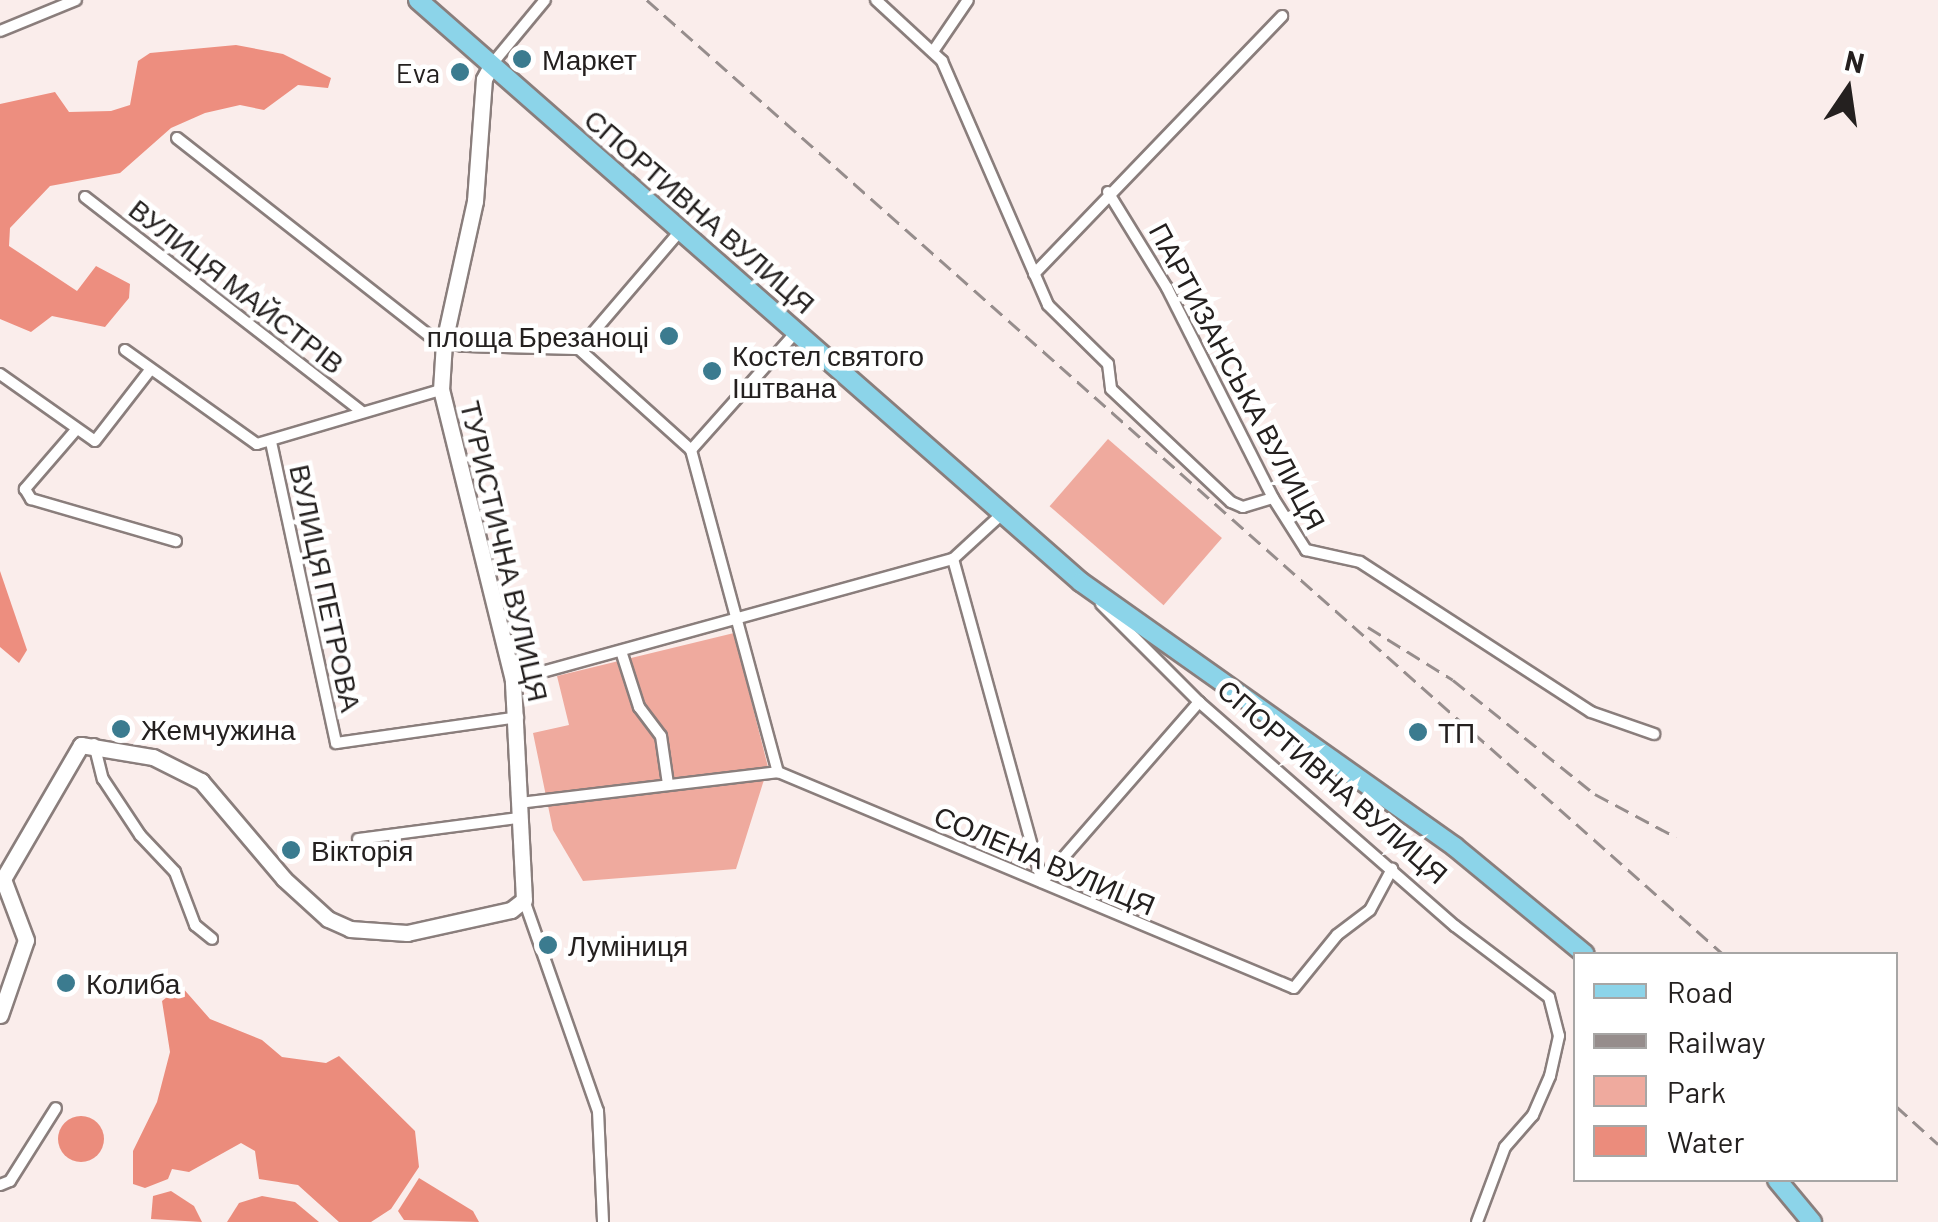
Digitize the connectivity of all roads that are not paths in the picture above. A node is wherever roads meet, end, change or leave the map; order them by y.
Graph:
1 (35, 0) edge
2 (76, 0) edge
3 (418, 0) edge
4 (546, 0) edge
5 (876, 0) edge
6 (968, 0) edge
7 (41, 14) junction
8 (1282, 16) dead end
9 (0, 31) edge
10 (934, 50) junction
11 (492, 64) junction
12 (177, 138) dead end
13 (1108, 192) junction
14 (86, 197) dead end
15 (680, 231) junction
16 (1034, 274) junction
17 (796, 332) junction
18 (444, 342) junction
19 (578, 349) junction
20 (126, 350) dead end
21 (150, 370) junction
22 (0, 374) edge
23 (441, 390) junction
24 (361, 411) junction
25 (76, 430) junction
26 (271, 442) junction
27 (691, 450) junction
28 (1273, 498) junction
29 (1002, 514) junction
30 (176, 541) dead end
31 (953, 559) junction
32 (1081, 582) junction
33 (738, 620) junction
34 (622, 651) junction
35 (514, 680) junction
36 (1199, 702) junction
37 (519, 717) junction
38 (1654, 734) dead end
39 (94, 743) junction
40 (778, 772) junction
41 (668, 784) junction
42 (518, 810) junction
43 (358, 839) dead end
44 (1392, 870) junction
45 (1042, 882) junction
46 (524, 900) junction
47 (212, 939) dead end
48 (1583, 952) edge
49 (0, 1015) edge
50 (56, 1108) dead end
51 (1779, 1182) edge
52 (0, 1185) edge
53 (604, 1222) edge
54 (1476, 1222) edge
55 (1812, 1222) edge

1 - 7 street
2 - 7 street
3 - 11 main road, СПОРТИВНА ВУЛИЦЯ
4 - 11 street
5 - 10 street
6 - 10 street
7 - 9 street
8 - 13 street
10 - 16 street
11 - 15 main road, СПОРТИВНА ВУЛИЦЯ
11 - 18 street, ТУРИСТИЧНА ВУЛИЦЯ
12 - 18 street
13 - 16 street
13 - 28 street, ПАРТИЗАНСЬКА ВУЛИЦЯ
14 - 24 street, ВУЛИЦЯ МАЙСТРІВ
15 - 17 main road, СПОРТИВНА ВУЛИЦЯ
15 - 19 street
16 - 28 street
17 - 27 street
17 - 29 main road, СПОРТИВНА ВУЛИЦЯ
18 - 19 street
18 - 23 street, ТУРИСТИЧНА ВУЛИЦЯ
19 - 27 street
20 - 21 street
21 - 25 street
21 - 26 street
22 - 25 street
23 - 24 street
23 - 35 street, ТУРИСТИЧНА ВУЛИЦЯ
24 - 26 street
25 - 30 street
26 - 37 street, ВУЛИЦЯ ПЕТРОВА
27 - 33 street
28 - 38 street, ПАРТИЗАНСЬКА ВУЛИЦЯ
29 - 31 street
29 - 32 main road, СПОРТИВНА ВУЛИЦЯ
31 - 33 street
31 - 45 street
32 - 36 street, СПОРТИВНА ВУЛИЦЯ
32 - 48 main road, СПОРТИВНА ВУЛИЦЯ
33 - 34 street
33 - 40 street
34 - 35 street
34 - 41 street
35 - 37 street, ТУРИСТИЧНА ВУЛИЦЯ
36 - 44 street, СПОРТИВНА ВУЛИЦЯ
36 - 45 street
37 - 42 street, ТУРИСТИЧНА ВУЛИЦЯ
39 - 46 street
39 - 47 street
39 - 49 street
40 - 41 street
40 - 45 street, СОЛЕНА ВУЛИЦЯ
41 - 42 street
42 - 43 street
42 - 46 street, ТУРИСТИЧНА ВУЛИЦЯ
44 - 45 street, СОЛЕНА ВУЛИЦЯ
44 - 54 street, СПОРТИВНА ВУЛИЦЯ
46 - 53 street, ТУРИСТИЧНА ВУЛИЦЯ
50 - 52 street
51 - 55 main road

